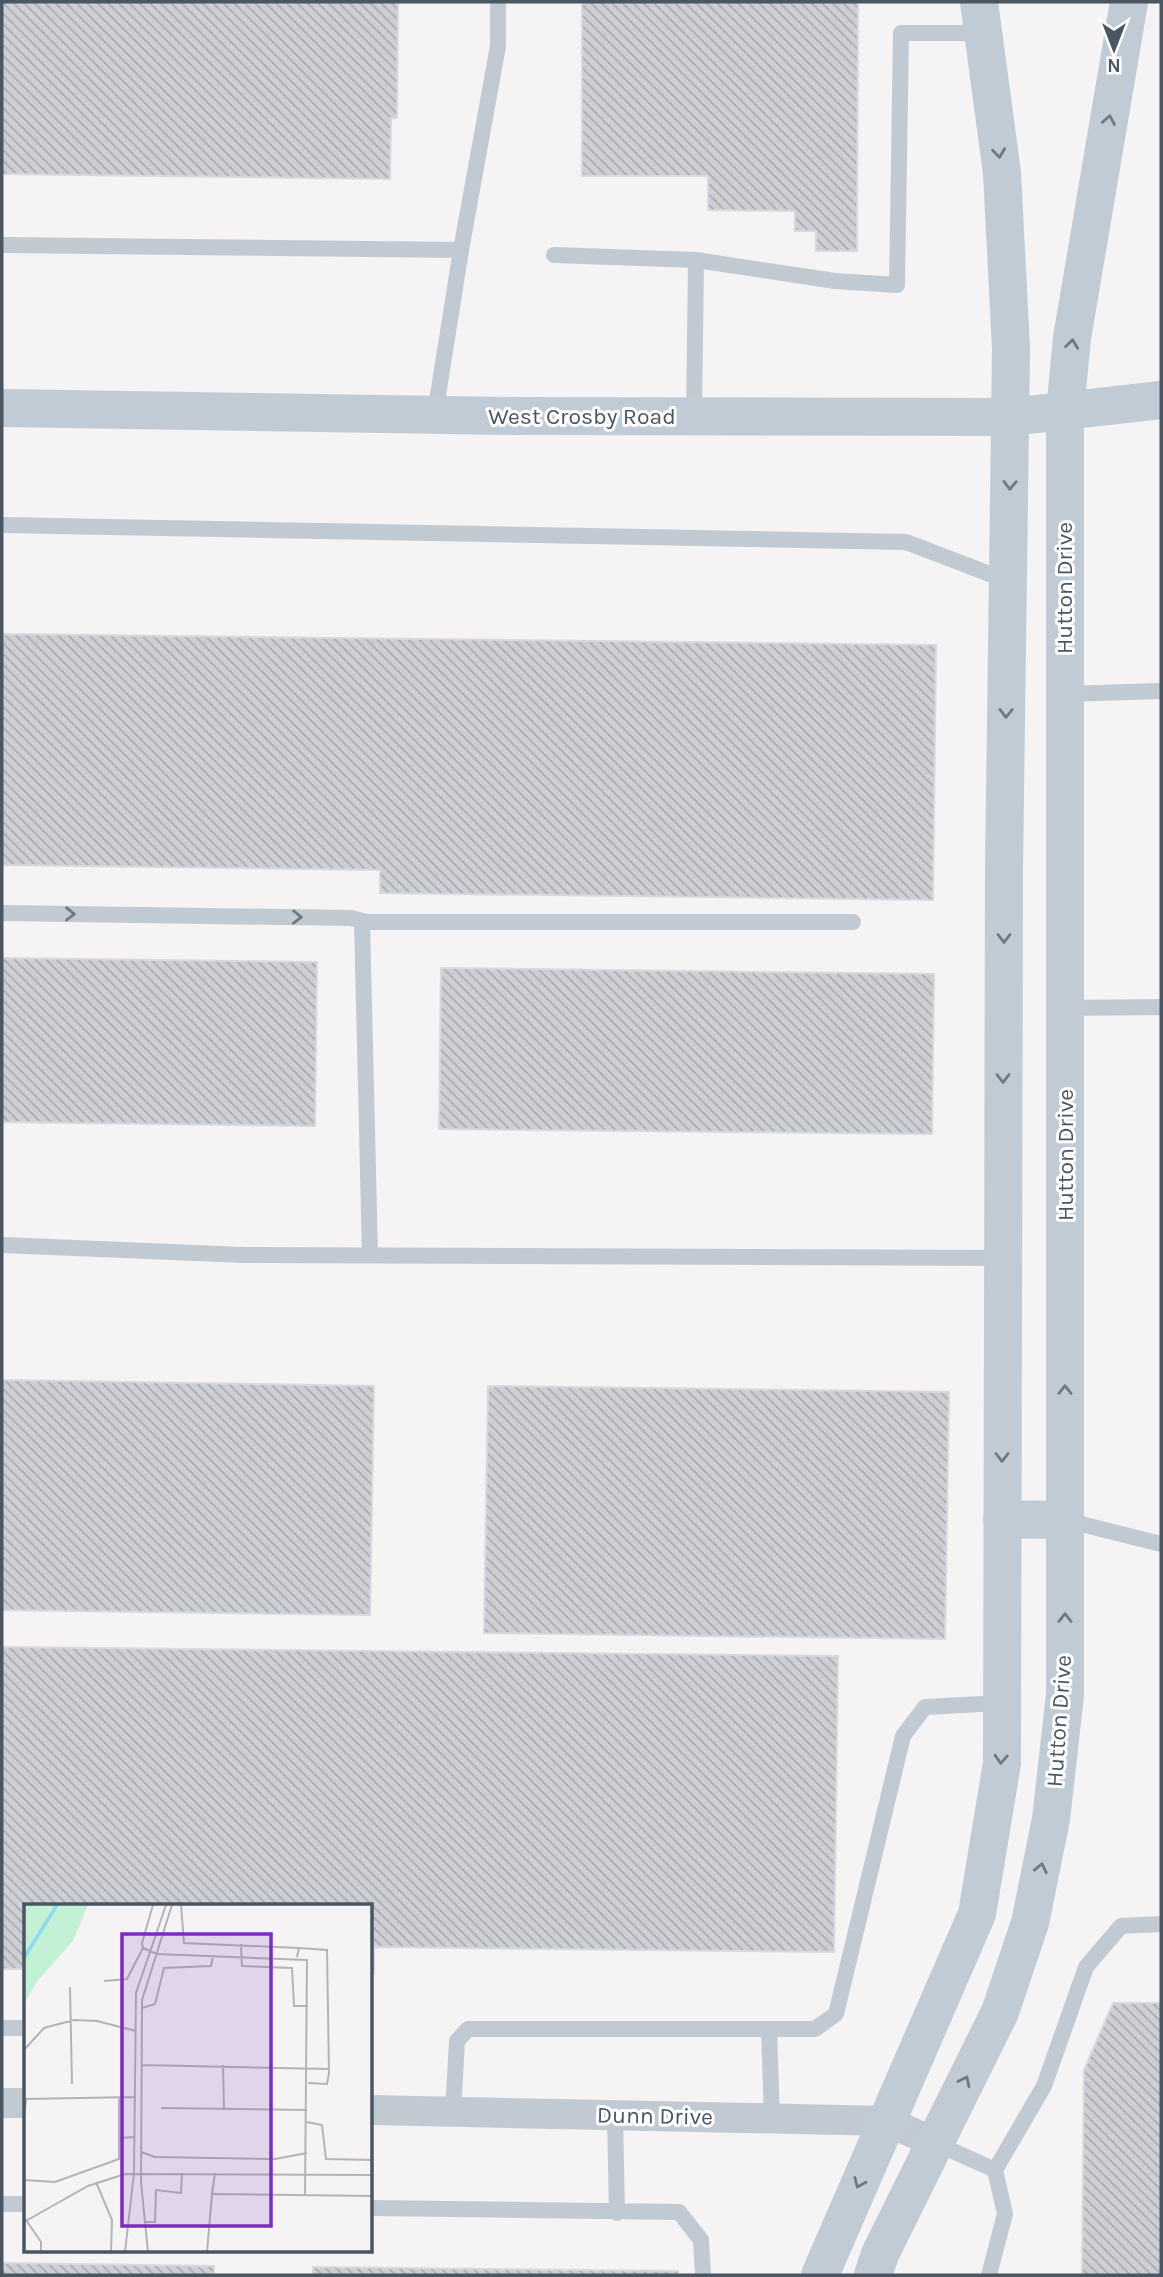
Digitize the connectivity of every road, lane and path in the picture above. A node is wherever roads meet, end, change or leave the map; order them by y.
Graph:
1 (498, 2) edge
2 (1129, 2) edge
3 (980, 18) edge
4 (2, 245) edge
5 (461, 250) junction
6 (554, 255) dead end
7 (696, 260) junction
8 (1161, 400) edge
9 (2, 408) edge
10 (1065, 412) junction
11 (435, 415) junction
12 (694, 416) junction
13 (1011, 417) junction
14 (2, 525) edge
15 (1008, 581) junction
16 (1161, 691) edge
17 (1064, 694) junction
18 (2, 913) edge
19 (362, 921) junction
20 (853, 922) dead end
21 (1161, 1007) edge
22 (1065, 1008) junction
23 (1004, 1009) junction
24 (2, 1245) edge
25 (370, 1255) junction
26 (1003, 1258) junction
27 (1002, 1519) junction
28 (1065, 1520) junction
29 (1161, 1544) edge
30 (1001, 1703) junction
31 (1161, 1924) edge
32 (2, 2028) edge
33 (24, 2028) edge
34 (769, 2029) junction
35 (2, 2103) edge
36 (24, 2104) edge
37 (373, 2110) edge
38 (453, 2112) junction
39 (615, 2115) junction
40 (772, 2118) junction
41 (887, 2121) junction
42 (935, 2143) junction
43 (995, 2170) junction
44 (2, 2204) edge
45 (24, 2204) edge
46 (373, 2208) edge
47 (617, 2213) junction
48 (703, 2275) edge
49 (820, 2275) edge
50 (873, 2275) edge
51 (989, 2275) edge

1 - 5 lane
10 -> 2 street, Hutton Drive
3 - 7 lane
3 -> 13 street
4 - 5 lane
5 - 11 lane
6 - 7 lane
7 - 12 lane
8 - 10 street, West Crosby Road
9 - 11 street, West Crosby Road
10 - 13 street, West Crosby Road
10 - 17 street, Hutton Drive
11 - 12 street, West Crosby Road
12 - 13 street, West Crosby Road
13 -> 15 street
14 - 15 lane
15 -> 23 street
16 - 17 lane
17 - 22 street, Hutton Drive
18 -> 19 lane
19 - 20 lane
19 - 25 lane
21 - 22 lane
22 - 23 street
28 -> 22 street, Hutton Drive
23 -> 26 street
24 - 25 lane
25 - 26 lane
26 -> 27 street
27 - 28 street
27 - 30 street
28 - 29 lane
42 -> 28 street, Hutton Drive
30 - 34 lane
30 -> 41 street
31 - 43 lane
32 - 33 lane
34 - 38 lane
34 - 40 lane
35 - 36 street
37 - 38 street, Dunn Drive
38 - 39 street, Dunn Drive
39 - 40 street, Dunn Drive
39 - 47 lane
40 - 41 street, Dunn Drive
41 - 42 street, Dunn Drive
41 -> 49 street
42 - 43 lane
42 - 50 street, Hutton Drive
43 - 51 lane
44 - 45 lane
46 - 47 lane
47 - 48 lane

